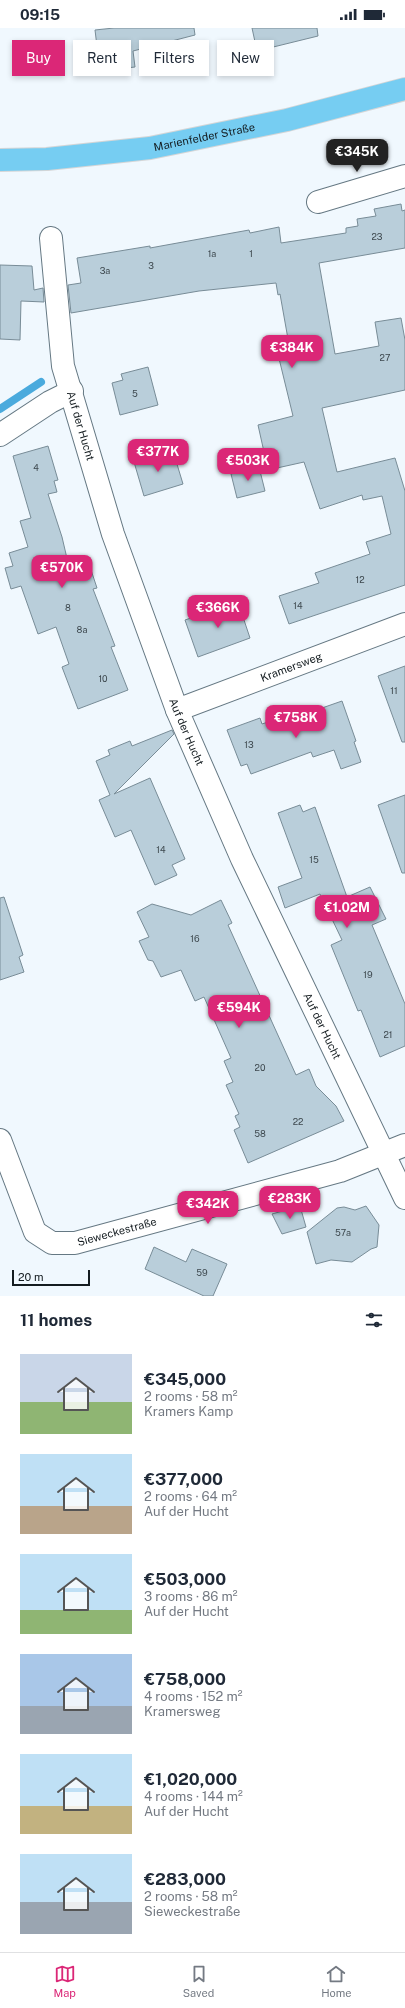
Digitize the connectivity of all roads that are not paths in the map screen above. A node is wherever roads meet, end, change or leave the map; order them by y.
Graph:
1 (405, 89) edge
2 (0, 160) edge
3 (405, 176) edge
4 (318, 202) dead end
5 (51, 238) dead end
6 (72, 391) junction
7 (0, 435) edge
8 (405, 624) edge
9 (177, 710) junction
10 (0, 1140) edge
11 (405, 1145) edge
12 (384, 1154) junction
13 (405, 1198) edge

1 - 2 main road, Marienfelder Straße
3 - 4 street
5 - 6 street, Auf der Hucht
6 - 7 street
6 - 9 street, Auf der Hucht
8 - 9 street, Kramersweg
9 - 12 street, Auf der Hucht
10 - 12 street, Sieweckestraße
11 - 12 street, Sieweckestraße
12 - 13 street, Auf der Hucht

